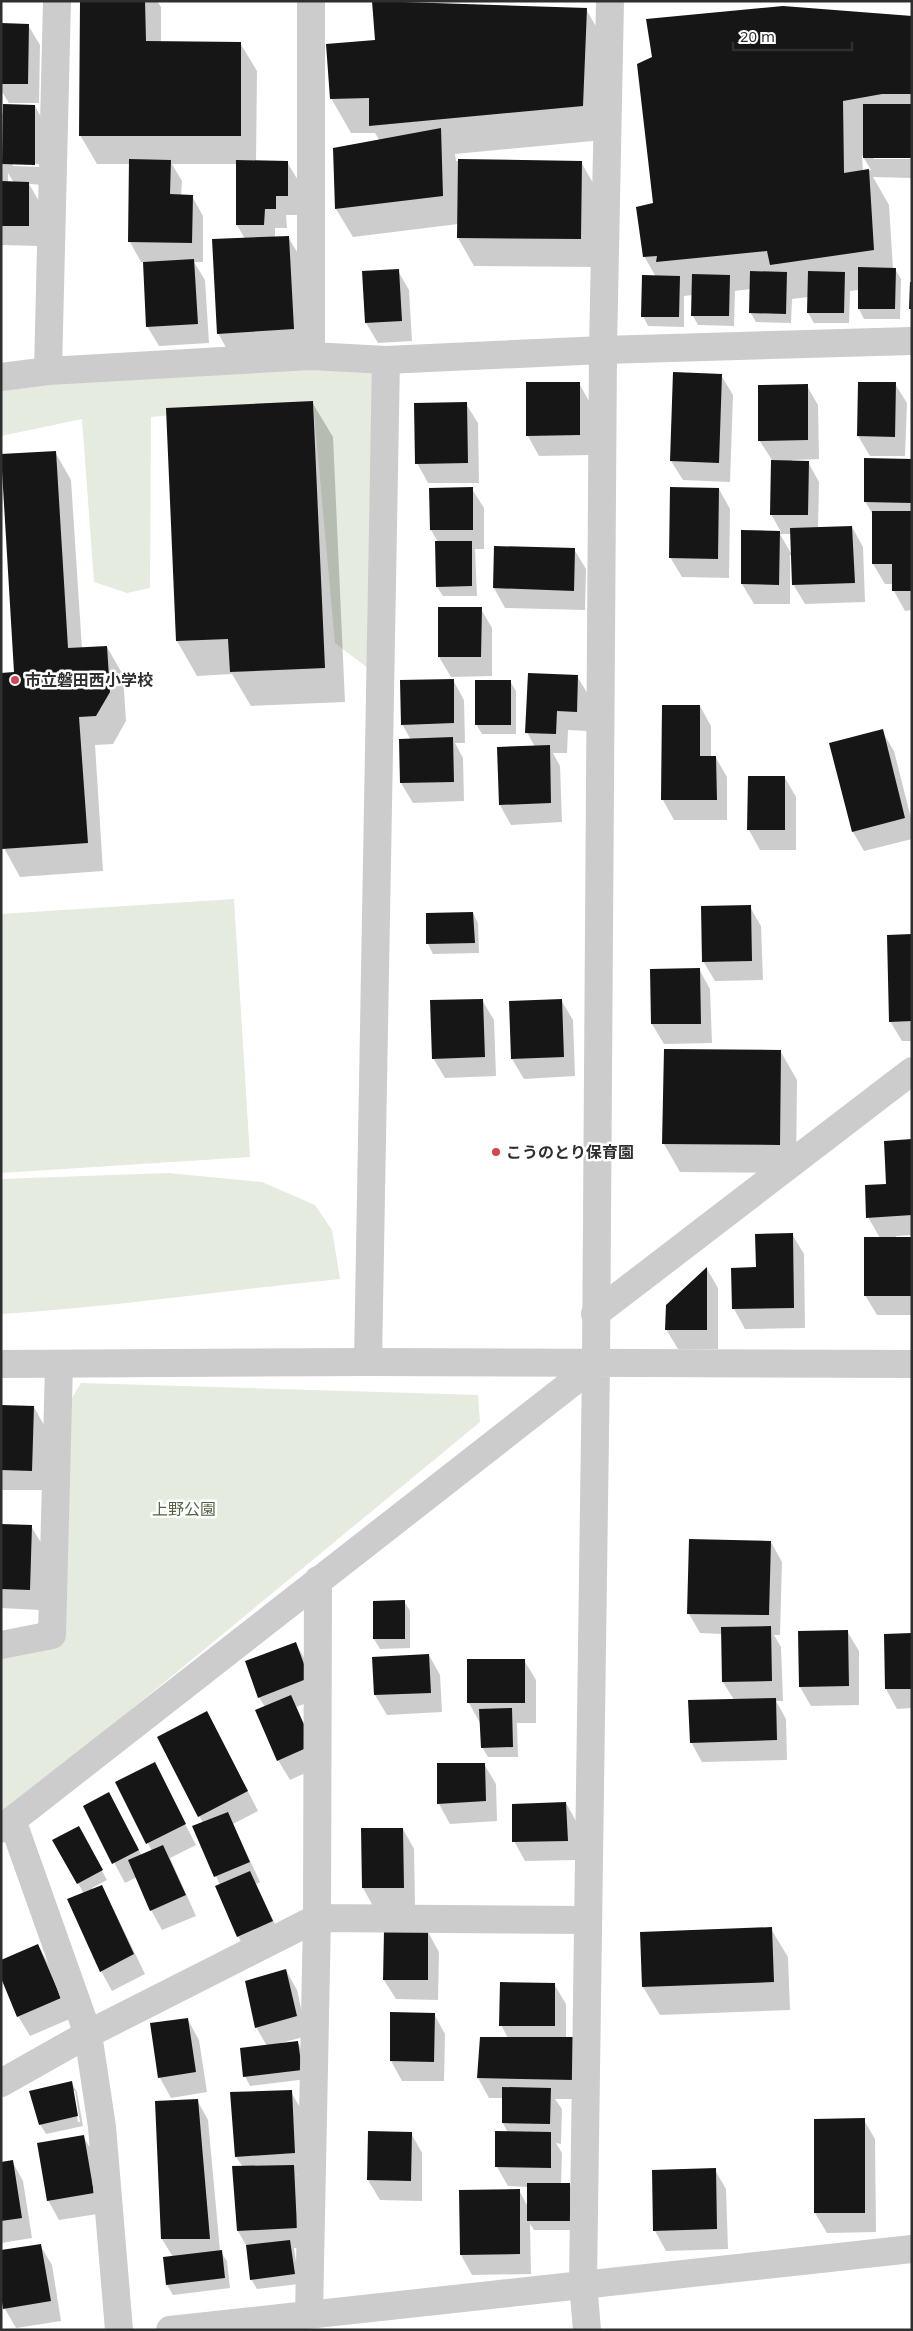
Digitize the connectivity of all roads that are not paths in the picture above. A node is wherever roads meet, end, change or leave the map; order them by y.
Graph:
1 (58, 1) edge
2 (311, 1) edge
3 (610, 1) edge
4 (912, 341) edge
5 (604, 350) junction
6 (311, 356) junction
7 (386, 360) junction
8 (48, 371) junction
9 (1, 377) edge
10 (912, 1071) edge
11 (595, 1314) junction
12 (368, 1362) junction
13 (1, 1364) edge
14 (59, 1364) junction
15 (596, 1364) junction
16 (912, 1364) edge
17 (318, 1580) junction
18 (1, 1645) edge
19 (7, 1824) edge
20 (317, 1918) junction
21 (588, 1920) junction
22 (88, 2034) junction
23 (1, 2083) edge
24 (912, 2249) edge
25 (583, 2283) junction
26 (309, 2314) junction
27 (119, 2330) edge
28 (170, 2330) edge
29 (588, 2330) edge

1 - 8 street
2 - 6 street
3 - 5 street
4 - 5 street
5 - 7 street
5 - 11 street
6 - 7 street
6 - 8 street
7 - 12 street
8 - 9 street
10 - 11 street
11 - 15 street
12 - 14 street
12 - 15 street
13 - 14 street
14 - 18 street
15 - 16 street
15 - 17 street
15 - 21 street
17 - 19 street
17 - 20 street
19 - 22 street
20 - 21 street
20 - 22 street
20 - 26 street
21 - 25 street
22 - 23 street
22 - 27 street
24 - 25 street
25 - 26 street
25 - 29 street
26 - 28 street

